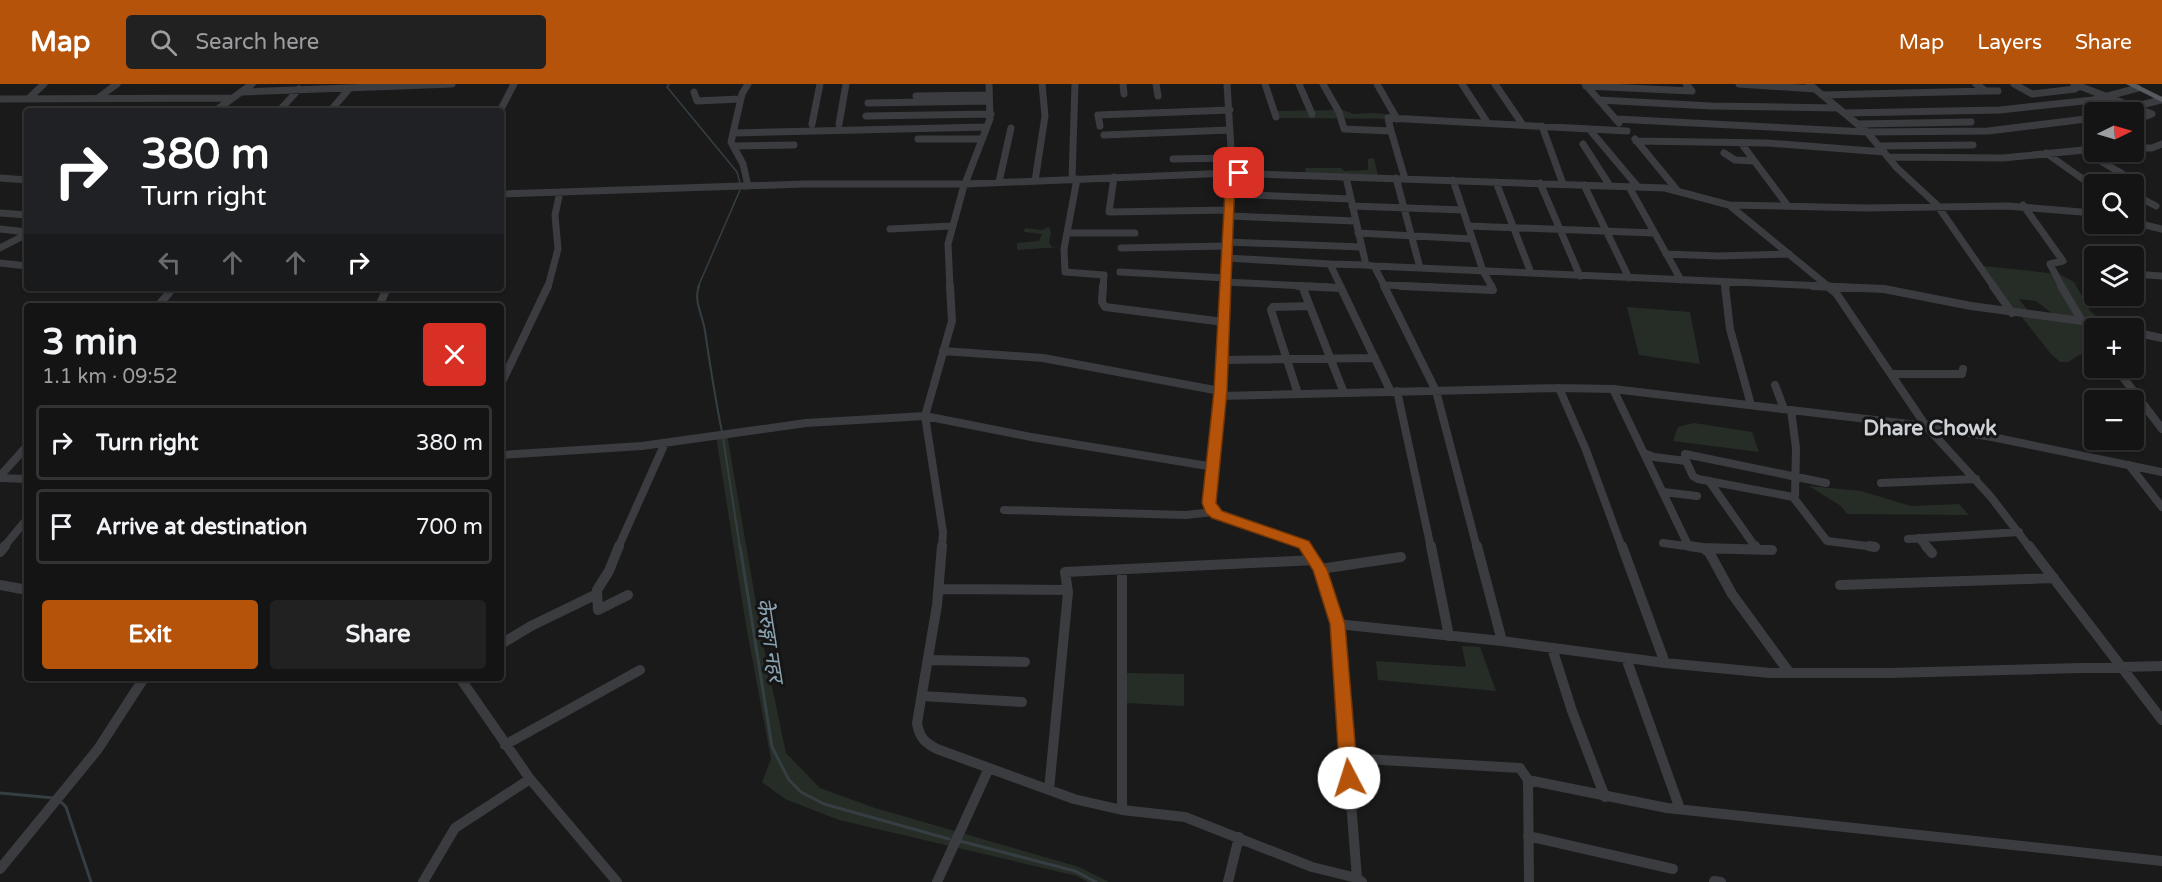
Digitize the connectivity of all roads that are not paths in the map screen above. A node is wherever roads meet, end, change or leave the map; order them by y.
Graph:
1 (44, 84) edge
2 (117, 84) edge
3 (252, 84) edge
4 (452, 84) edge
5 (514, 84) edge
6 (748, 84) edge
7 (820, 84) edge
8 (846, 84) edge
9 (989, 84) edge
10 (1042, 84) edge
11 (1075, 84) edge
12 (1123, 84) edge
13 (1156, 84) edge
14 (1227, 84) edge
15 (1265, 84) edge
16 (1299, 84) edge
17 (1323, 84) edge
18 (1377, 84) edge
19 (1462, 84) edge
20 (1495, 84) edge
21 (1686, 84) edge
22 (1739, 84) edge
23 (1976, 84) edge
24 (2014, 84) edge
25 (2130, 84) edge
26 (1585, 85) edge
27 (2078, 85) edge
28 (1812, 86) edge
29 (2138, 88) junction
30 (299, 89) junction
31 (350, 89) junction
32 (1998, 90) dead end
33 (242, 92) junction
34 (694, 92) dead end
35 (1986, 92) junction
36 (1124, 94) dead end
37 (2032, 94) junction
38 (1822, 95) junction
39 (904, 96) dead end
40 (1158, 96) dead end
41 (2017, 96) dead end
42 (2107, 96) junction
43 (29, 98) junction
44 (98, 98) junction
45 (232, 98) junction
46 (989, 98) junction
47 (0, 99) edge
48 (740, 99) junction
49 (1599, 100) junction
50 (2162, 100) edge
51 (2121, 102) edge
52 (868, 103) dead end
53 (2144, 104) edge
54 (219, 108) edge
55 (282, 108) edge
56 (333, 108) edge
57 (502, 108) edge
58 (1838, 108) junction
59 (1230, 110) junction
60 (2144, 111) edge
61 (1845, 113) junction
62 (991, 114) junction
63 (1127, 114) junction
64 (1312, 114) dead end
65 (866, 116) dead end
66 (1276, 117) dead end
67 (2144, 117) edge
68 (1397, 119) junction
69 (1616, 119) junction
70 (2084, 119) edge
71 (1971, 122) dead end
72 (839, 123) dead end
73 (1129, 123) dead end
74 (1487, 123) junction
75 (812, 124) dead end
76 (1857, 124) junction
77 (1523, 125) junction
78 (1100, 126) dead end
79 (1542, 126) junction
80 (986, 127) junction
81 (1011, 128) dead end
82 (1589, 129) junction
83 (1230, 130) junction
84 (1391, 130) junction
85 (1627, 131) junction
86 (1867, 132) junction
87 (734, 133) junction
88 (1104, 135) dead end
89 (918, 139) dead end
90 (981, 139) junction
91 (1636, 141) junction
92 (1584, 144) dead end
93 (1741, 144) junction
94 (2162, 144) edge
95 (794, 145) dead end
96 (1973, 145) dead end
97 (733, 146) junction
98 (1879, 146) junction
99 (2144, 148) edge
100 (2082, 150) joint
101 (1724, 153) dead end
102 (2046, 153) junction
103 (1886, 155) junction
104 (1230, 158) junction
105 (1173, 159) dead end
106 (1754, 161) junction
107 (1230, 173) junction
108 (2123, 174) edge
109 (1114, 177) junction
110 (1346, 177) junction
111 (0, 178) edge
112 (1400, 178) junction
113 (1074, 179) junction
114 (24, 180) edge
115 (1453, 180) junction
116 (2084, 180) edge
117 (1035, 181) junction
118 (999, 182) junction
119 (1497, 182) junction
120 (1540, 183) junction
121 (965, 184) junction
122 (1563, 184) junction
123 (1584, 185) junction
124 (748, 186) junction
125 (1610, 186) junction
126 (1629, 187) junction
127 (1638, 187) junction
128 (1677, 190) junction
129 (560, 192) junction
130 (504, 194) edge
131 (1230, 194) junction
132 (2144, 200) edge
133 (1351, 203) junction
134 (1729, 205) junction
135 (1937, 205) junction
136 (2023, 205) junction
137 (1788, 206) junction
138 (2156, 206) dead end
139 (1405, 208) junction
140 (1463, 210) junction
141 (2084, 212) edge
142 (0, 213) edge
143 (1229, 213) junction
144 (24, 215) edge
145 (1355, 221) junction
146 (1468, 225) junction
147 (2144, 225) edge
148 (952, 226) junction
149 (1513, 227) junction
150 (0, 229) edge
151 (890, 229) dead end
152 (1559, 229) junction
153 (2162, 229) edge
154 (1606, 231) junction
155 (1135, 232) dead end
156 (24, 233) edge
157 (1068, 233) junction
158 (1358, 233) junction
159 (1654, 233) junction
160 (24, 235) edge
161 (1412, 236) junction
162 (1472, 239) junction
163 (1227, 244) junction
164 (1360, 247) junction
165 (0, 248) edge
166 (1121, 248) dead end
167 (1666, 254) junction
168 (1789, 254) junction
169 (1227, 258) junction
170 (0, 263) edge
171 (1330, 264) junction
172 (1370, 265) junction
173 (24, 266) edge
174 (1420, 268) junction
175 (1120, 272) dead end
176 (1483, 272) junction
177 (1532, 273) junction
178 (2144, 275) edge
179 (1580, 276) junction
180 (2162, 276) edge
181 (1629, 278) junction
182 (1226, 280) junction
183 (1682, 280) junction
184 (1725, 282) junction
185 (1384, 285) junction
186 (1827, 285) junction
187 (1302, 286) junction
188 (1341, 288) junction
189 (170, 291) edge
190 (160, 303) edge
191 (1310, 306) junction
192 (2012, 313) junction
193 (2084, 320) edge
194 (1224, 322) junction
195 (2084, 322) edge
196 (2144, 335) edge
197 (2162, 339) edge
198 (943, 351) junction
199 (1375, 358) junction
200 (1286, 359) junction
201 (1332, 359) junction
202 (1222, 360) junction
203 (1963, 369) dead end
204 (1891, 374) junction
205 (504, 378) edge
206 (2123, 378) edge
207 (1775, 385) dead end
208 (1559, 388) junction
209 (1613, 389) junction
210 (1436, 391) junction
211 (1394, 392) junction
212 (1220, 393) junction
213 (1344, 393) junction
214 (1298, 394) junction
215 (1751, 405) junction
216 (1787, 410) junction
217 (925, 417) junction
218 (1926, 426) junction
219 (2162, 429) edge
220 (665, 443) junction
221 (24, 449) edge
222 (1644, 453) junction
223 (504, 455) edge
224 (1686, 461) junction
225 (2129, 465) junction
226 (1214, 467) junction
227 (2162, 472) edge
228 (1796, 475) junction
229 (0, 477) edge
230 (1976, 478) junction
231 (24, 479) edge
232 (1709, 481) junction
233 (1826, 483) dead end
234 (1881, 483) dead end
235 (1663, 492) junction
236 (1697, 496) dead end
237 (1793, 497) junction
238 (2162, 507) edge
239 (1004, 510) dead end
240 (1213, 512) junction
241 (24, 523) edge
242 (2019, 532) junction
243 (1919, 538) junction
244 (1908, 539) dead end
245 (1664, 543) dead end
246 (1688, 545) junction
247 (1875, 547) dead end
248 (1702, 548) junction
249 (1757, 549) junction
250 (1772, 550) dead end
251 (0, 552) edge
252 (1932, 553) dead end
253 (1401, 557) dead end
254 (1317, 565) junction
255 (1122, 570) junction
256 (2054, 578) junction
257 (0, 585) edge
258 (1840, 585) dead end
259 (24, 589) edge
260 (939, 589) junction
261 (1067, 590) junction
262 (597, 594) junction
263 (628, 595) dead end
264 (1337, 624) junction
265 (1449, 636) junction
266 (1503, 641) junction
267 (504, 642) edge
268 (1552, 648) junction
269 (1626, 658) junction
270 (928, 660) junction
271 (1025, 662) dead end
272 (1665, 663) junction
273 (2162, 666) edge
274 (2123, 667) junction
275 (640, 670) dead end
276 (1788, 672) junction
277 (142, 681) edge
278 (462, 681) edge
279 (922, 696) junction
280 (1022, 702) dead end
281 (2162, 720) edge
282 (505, 745) junction
283 (1347, 758) junction
284 (989, 768) junction
285 (530, 779) junction
286 (1528, 780) junction
287 (1049, 790) junction
288 (1605, 797) junction
289 (1680, 809) junction
290 (1122, 810) junction
291 (1528, 836) junction
292 (1239, 837) junction
293 (2162, 861) edge
294 (0, 869) edge
295 (1673, 869) dead end
296 (1360, 880) edge
297 (423, 882) edge
298 (617, 882) edge
299 (937, 882) edge
300 (1228, 882) edge
301 (1529, 882) edge

1 - 43 street
2 - 44 street
3 - 33 street
4 - 31 street
5 - 57 street
6 - 48 street
7 - 75 street
8 - 72 street
9 - 46 street
10 - 117 street
11 - 113 street
12 - 36 street
13 - 40 street
14 - 59 street
15 - 66 street
16 - 64 street
17 - 84 street
18 - 68 street
19 - 74 street
20 - 77 street
21 - 26 street
22 - 28 street
23 - 35 street
24 - 37 street
25 - 29 main road
26 - 49 street
27 - 37 street
27 - 42 street
28 - 38 street
29 - 42 street
29 - 50 main road
30 - 31 street
30 - 33 street
30 - 55 street
31 - 56 street
32 - 35 street
33 - 45 street
34 - 48 street
35 - 38 street
37 - 41 street
38 - 58 street
39 - 46 street
42 - 51 street
42 - 61 street
43 - 44 street
43 - 47 street
44 - 45 street
45 - 54 street
46 - 52 street
46 - 62 street
48 - 87 street
49 - 58 street
49 - 69 street
50 - 53 street
58 - 61 street
59 - 63 street
59 - 83 street
60 - 67 street
61 - 76 street
62 - 65 street
62 - 80 street
63 - 73 street
63 - 78 street
68 - 74 street
68 - 84 street
69 - 85 street
69 - 86 street
70 - 86 street
71 - 76 street
74 - 77 street
76 - 86 street
77 - 79 street
79 - 82 street
79 - 122 street
80 - 87 street
80 - 90 street
81 - 118 street
82 - 85 street
82 - 127 street
83 - 88 street
83 - 104 street
84 - 112 street
85 - 91 street
86 - 98 street
87 - 97 street
89 - 90 street
90 - 121 street
91 - 93 street
91 - 128 street
92 - 125 street
93 - 103 street
93 - 106 street
94 - 99 street
95 - 97 street
96 - 98 street
97 - 124 street
98 - 103 street
100 - 102 street
100 - 108 street
101 - 106 street
102 - 103 street
102 - 116 street
103 - 135 street
104 - 105 street
104 - 107 street
106 - 137 street
107 - 109 street
107 - 110 street
107 - 131 street
109 - 113 street
109 - 143 street
110 - 112 street
110 - 133 street
111 - 114 street
112 - 115 street
112 - 139 street
113 - 117 street
113 - 157 street
115 - 119 street
115 - 140 street
117 - 118 street
118 - 121 street
119 - 120 street
119 - 149 street
120 - 122 street
120 - 152 street
121 - 124 street
121 - 148 street
122 - 123 street
123 - 125 street
123 - 154 street
124 - 129 street
125 - 126 street
126 - 127 street
126 - 159 street
127 - 128 street
128 - 134 street
129 - 130 street
129 - 205 street
131 - 133 street
131 - 143 street
132 - 138 street
133 - 139 street
133 - 145 street
134 - 137 street
134 - 168 street
135 - 136 street
135 - 137 street
135 - 192 street
136 - 141 street
136 - 193 street
139 - 140 street
139 - 161 street
140 - 146 street
142 - 144 street
143 - 145 street
143 - 163 street
145 - 158 street
146 - 149 street
146 - 162 street
147 - 153 street
148 - 151 street
148 - 198 street
149 - 152 street
149 - 177 street
150 - 156 street
152 - 154 street
152 - 179 street
154 - 159 street
154 - 181 street
155 - 157 street
157 - 194 street
158 - 161 street
158 - 164 street
159 - 167 street
160 - 165 street
161 - 162 street
161 - 174 street
162 - 176 street
163 - 164 street
163 - 166 street
163 - 169 street
164 - 172 street
167 - 168 street
167 - 183 street
168 - 186 street
169 - 171 street
169 - 182 street
170 - 173 street
171 - 172 street
171 - 188 street
172 - 174 street
172 - 185 street
174 - 176 street
175 - 182 street
176 - 177 street
176 - 185 street
177 - 179 street
178 - 180 street
179 - 181 street
181 - 183 street
182 - 187 street
182 - 194 street
183 - 184 street
184 - 186 street
184 - 215 street
185 - 210 street
186 - 192 street
186 - 204 street
187 - 188 street
187 - 191 street
188 - 199 street
189 - 190 street
191 - 200 street
191 - 201 street
192 - 195 street
194 - 202 street
196 - 197 street
198 - 212 street
198 - 217 street
199 - 201 street
199 - 211 street
200 - 201 street
200 - 202 street
200 - 214 street
201 - 213 street
202 - 212 street
203 - 204 street
204 - 218 street
206 - 219 street
207 - 216 street
208 - 209 street
208 - 210 street
208 - 272 street
209 - 215 street
209 - 222 street
210 - 211 street
210 - 266 street
211 - 213 street
211 - 265 street
212 - 214 street
212 - 226 street
213 - 214 street
215 - 216 street
216 - 218 street
216 - 228 street
217 - 220 street
217 - 226 street
217 - 260 street
218 - 225 street
218 - 230 street
220 - 223 street
220 - 262 street
221 - 229 street
222 - 224 street
222 - 235 street
224 - 228 street
224 - 232 street
225 - 227 street
225 - 238 street
226 - 240 street
228 - 233 street
228 - 237 street
229 - 231 street
230 - 234 street
230 - 242 street
232 - 237 street
232 - 249 street
235 - 236 street
235 - 246 street
237 - 247 street
239 - 240 street
240 - 254 street
241 - 251 street
242 - 243 street
242 - 256 street
243 - 244 street
243 - 252 street
245 - 246 street
246 - 248 street
248 - 249 street
248 - 276 street
249 - 250 street
253 - 254 street
254 - 255 street
254 - 264 street
255 - 261 street
255 - 290 street
256 - 258 street
256 - 274 street
257 - 259 street
260 - 261 street
260 - 270 street
261 - 287 street
262 - 263 street
262 - 267 street
264 - 265 street
264 - 283 street
265 - 266 street
266 - 268 street
268 - 269 street
268 - 288 street
269 - 272 street
269 - 289 street
270 - 271 street
270 - 279 street
272 - 276 street
273 - 274 street
274 - 276 street
274 - 281 street
275 - 282 street
277 - 294 street
278 - 282 street
279 - 280 street
279 - 284 street
282 - 285 street
283 - 286 street
283 - 296 street
284 - 287 street
284 - 299 street
285 - 297 street
285 - 298 street
286 - 288 street
286 - 291 street
287 - 290 street
288 - 289 street
289 - 293 street
290 - 292 street
291 - 295 street
291 - 301 street
292 - 296 street
292 - 300 street

